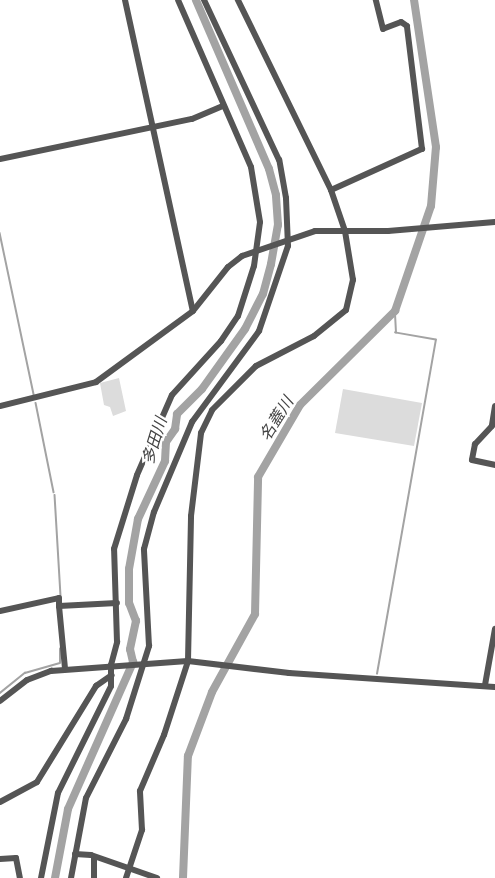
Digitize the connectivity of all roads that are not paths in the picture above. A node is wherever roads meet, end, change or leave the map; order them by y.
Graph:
1 (125, 0) edge
2 (178, 0) edge
3 (204, 0) edge
4 (238, 0) edge
5 (376, 0) edge
6 (223, 106) junction
7 (152, 127) junction
8 (0, 159) edge
9 (331, 190) junction
10 (495, 222) edge
11 (345, 231) junction
12 (286, 241) junction
13 (257, 251) junction
14 (193, 311) junction
15 (0, 406) edge
16 (495, 406) edge
17 (495, 465) edge
18 (117, 603) junction
19 (59, 606) junction
20 (0, 610) edge
21 (495, 629) edge
22 (188, 660) junction
23 (142, 663) junction
24 (113, 665) junction
25 (65, 668) junction
26 (112, 675) junction
27 (485, 685) junction
28 (495, 687) edge
29 (0, 701) edge
30 (0, 802) edge
31 (75, 854) junction
32 (94, 857) junction
33 (0, 859) edge
34 (129, 870) junction
35 (20, 878) edge
36 (41, 878) edge
37 (71, 878) edge
38 (94, 878) edge
39 (126, 878) edge
40 (157, 878) edge

1 - 7 street
2 - 6 street
3 - 12 street
4 - 9 street
5 - 9 street
6 - 7 street
6 - 13 street
7 - 8 street
7 - 14 street
9 - 11 street
10 - 11 street
11 - 12 street
11 - 22 street
12 - 13 street
12 - 23 street
13 - 14 street
13 - 18 street
14 - 15 street
16 - 17 street
18 - 19 street
18 - 24 street
19 - 20 street
19 - 25 street
21 - 27 street
22 - 23 street
22 - 27 street
22 - 34 street
23 - 24 street
23 - 31 street
24 - 25 street
24 - 26 street
25 - 29 street
26 - 30 street
26 - 36 street
27 - 28 street
31 - 32 street
31 - 37 street
32 - 34 street
32 - 38 street
33 - 35 street
34 - 39 street
34 - 40 street

